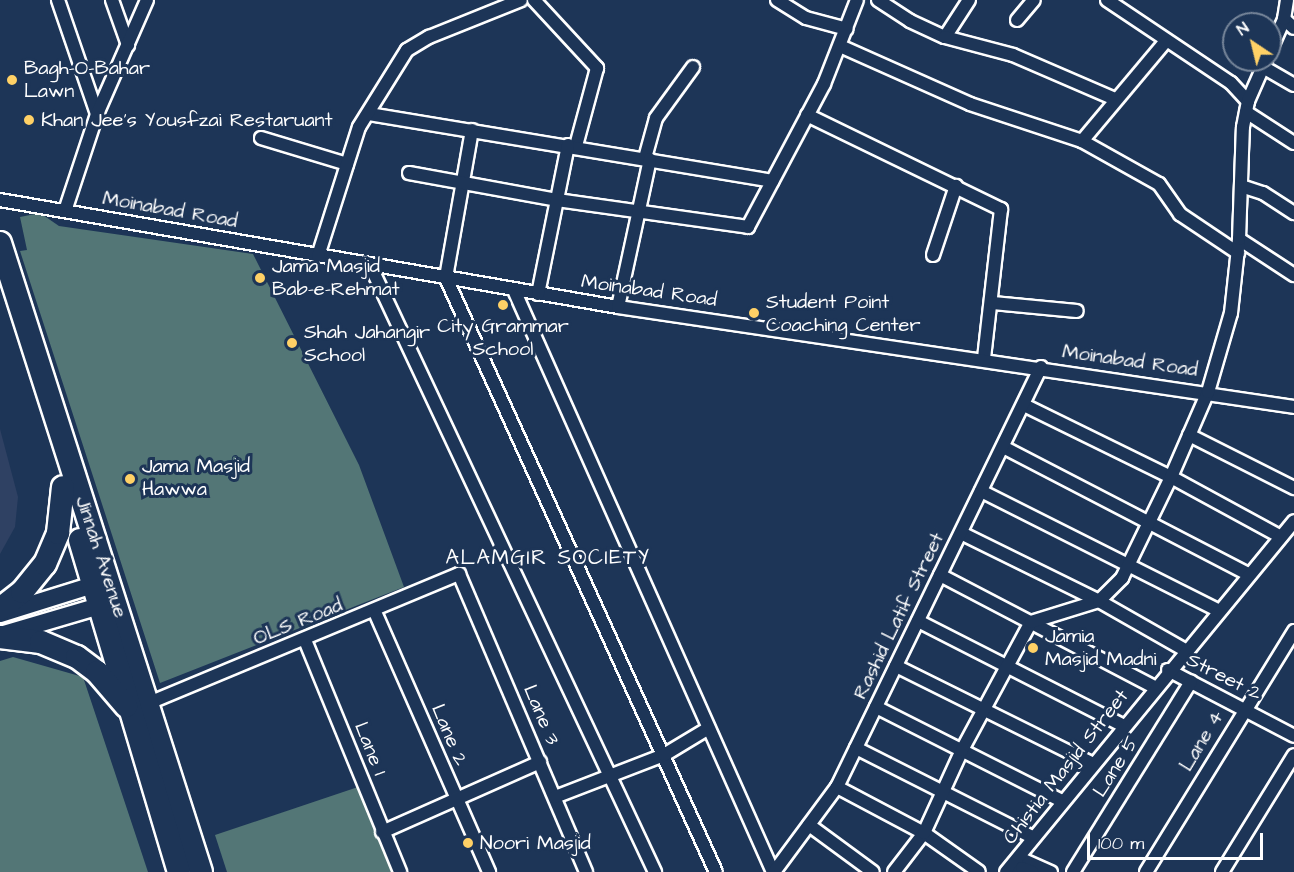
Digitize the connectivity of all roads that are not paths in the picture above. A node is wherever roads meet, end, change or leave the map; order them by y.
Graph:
1 (58, 0) edge
2 (112, 0) edge
3 (147, 0) edge
4 (521, 0) edge
5 (534, 0) edge
6 (777, 0) edge
7 (857, 0) edge
8 (878, 0) edge
9 (969, 0) edge
10 (1035, 0) edge
11 (1287, 0) edge
12 (1116, 3) edge
13 (1284, 18) junction
14 (1017, 20) dead end
15 (1282, 23) edge
16 (1294, 28) edge
17 (847, 29) junction
18 (945, 37) junction
19 (1166, 41) junction
20 (128, 45) junction
21 (840, 46) junction
22 (693, 67) dead end
23 (1261, 72) edge
24 (1275, 72) edge
25 (1294, 85) edge
26 (1115, 99) junction
27 (1247, 106) junction
28 (97, 114) junction
29 (369, 114) junction
30 (807, 115) junction
31 (472, 130) junction
32 (261, 138) dead end
33 (1082, 141) junction
34 (1294, 143) edge
35 (572, 146) junction
36 (648, 159) junction
37 (347, 164) junction
38 (409, 173) dead end
39 (772, 181) junction
40 (463, 183) junction
41 (956, 186) junction
42 (1241, 186) junction
43 (0, 200) edge
44 (557, 200) junction
45 (65, 211) junction
46 (640, 212) junction
47 (1294, 213) edge
48 (1239, 239) junction
49 (0, 243) edge
50 (1238, 253) junction
51 (933, 255) dead end
52 (318, 256) junction
53 (369, 265) junction
54 (1294, 275) edge
55 (446, 278) junction
56 (0, 283) edge
57 (514, 290) junction
58 (538, 294) junction
59 (993, 303) junction
60 (618, 307) junction
61 (1077, 310) dead end
62 (984, 359) junction
63 (1041, 367) junction
64 (1208, 392) junction
65 (1024, 405) junction
66 (1294, 407) edge
67 (1189, 435) junction
68 (1005, 448) junction
69 (1171, 477) junction
70 (63, 487) junction
71 (1294, 488) edge
72 (981, 491) junction
73 (1149, 521) junction
74 (1293, 524) edge
75 (961, 533) junction
76 (1281, 537) junction
77 (1129, 563) junction
78 (459, 574) joint
79 (1248, 574) junction
80 (940, 576) junction
81 (93, 585) junction
82 (1099, 601) junction
83 (108, 604) junction
84 (0, 609) edge
85 (1218, 610) junction
86 (375, 612) junction
87 (0, 614) edge
88 (918, 621) junction
89 (1031, 622) junction
90 (1294, 630) edge
91 (0, 636) edge
92 (305, 640) junction
93 (1185, 650) junction
94 (1008, 664) junction
95 (896, 666) junction
96 (1168, 670) junction
97 (1191, 682) junction
98 (1154, 687) junction
99 (876, 707) junction
100 (141, 709) junction
101 (984, 709) junction
102 (1244, 709) junction
103 (1124, 726) junction
104 (709, 728) junction
105 (1294, 736) edge
106 (856, 748) junction
107 (963, 750) junction
108 (664, 755) junction
109 (1294, 755) edge
110 (540, 762) junction
111 (1093, 764) junction
112 (609, 776) junction
113 (837, 787) junction
114 (942, 794) junction
115 (555, 797) junction
116 (1062, 801) junction
117 (457, 802) junction
118 (809, 825) junction
119 (382, 832) junction
120 (924, 833) junction
121 (1032, 837) junction
122 (1019, 858) junction
123 (179, 872) edge
124 (201, 872) edge
125 (399, 872) edge
126 (489, 872) edge
127 (586, 872) edge
128 (655, 872) edge
129 (716, 872) edge
130 (774, 872) edge
131 (873, 872) edge
132 (894, 872) edge
133 (979, 872) edge
134 (1006, 872) edge
135 (1019, 872) edge
136 (1032, 872) edge
137 (1051, 872) edge
138 (1073, 872) edge
139 (1146, 872) edge
140 (1222, 872) edge

1 - 28 street
2 - 20 street
3 - 20 street
4 - 29 street
5 - 35 street
6 - 17 street
7 - 17 street
8 - 18 street
9 - 18 street
10 - 14 street
11 - 13 street
12 - 19 street
13 - 15 street
13 - 16 street
17 - 21 street
18 - 26 street
19 - 26 street
19 - 27 street
20 - 28 street
21 - 30 street
21 - 33 street
22 - 36 street
23 - 27 street
24 - 25 street
26 - 33 street
27 - 34 street
27 - 42 street
28 - 45 street
29 - 31 street
29 - 37 street
30 - 39 street
30 - 41 street
31 - 35 street
31 - 40 street
32 - 37 street
33 - 50 street
35 - 36 street
35 - 44 street
36 - 39 street
36 - 46 street
37 - 52 street
38 - 40 street
39 - 46 street
40 - 44 street
40 - 55 street
41 - 51 street
41 - 59 street
42 - 47 street
42 - 48 street
43 - 45 street, Moinabad Road
44 - 46 street
44 - 58 street
45 - 52 street, Moinabad Road
46 - 60 street
48 - 50 street
48 - 54 street
49 - 83 highway, Jinnah Avenue
50 - 64 street
52 - 53 street, Moinabad Road
53 - 55 street, Moinabad Road
53 - 112 street
55 - 57 street, Moinabad Road
55 - 108 street
56 - 70 highway, Jinnah Avenue
57 - 58 street, Moinabad Road
57 - 104 street
58 - 60 street, Moinabad Road
59 - 61 street
59 - 62 street
60 - 62 street, Moinabad Road
62 - 63 street, Moinabad Road
63 - 64 street, Moinabad Road
63 - 65 street, Rashid Latif Street
64 - 66 street, Moinabad Road
64 - 67 street
65 - 68 street, Rashid Latif Street
65 - 69 street
67 - 69 street
67 - 71 street
68 - 72 street, Rashid Latif Street
68 - 73 street
69 - 73 street
69 - 76 street
70 - 81 highway, Jinnah Avenue
70 - 84 highway
72 - 75 street, Rashid Latif Street
72 - 77 street
73 - 77 street
73 - 79 street
74 - 76 street, Chistia Masjid Street
75 - 80 street, Rashid Latif Street
75 - 82 street
76 - 79 street, Chistia Masjid Street
77 - 82 street
77 - 85 street
78 - 86 street, OLS Road
78 - 110 street, Lane 3
79 - 85 street, Chistia Masjid Street
80 - 88 street, Rashid Latif Street
80 - 89 street
81 - 83 highway, Jinnah Avenue
81 - 87 main road
82 - 89 street
82 - 93 street
83 - 91 main road
83 - 100 highway, Jinnah Avenue
85 - 93 street, Chistia Masjid Street
86 - 92 street, OLS Road
86 - 117 street, Lane 2
88 - 94 street
88 - 95 street, Rashid Latif Street
89 - 94 street
89 - 98 street
90 - 102 street, Lane 4
91 - 100 highway
92 - 100 street, OLS Road
92 - 119 street, Lane 1
93 - 96 street, Chistia Masjid Street
94 - 101 street
94 - 103 street
95 - 99 street, Rashid Latif Street
95 - 101 street
96 - 97 street, Street 2
96 - 98 street, Chistia Masjid Street
97 - 102 street, Street 2
97 - 138 street, Lane 5
98 - 103 street, Chistia Masjid Street
99 - 106 street, Rashid Latif Street
99 - 107 street
100 - 123 highway, Jinnah Avenue
100 - 124 highway, Jinnah Avenue
101 - 107 street
101 - 111 street
102 - 105 street, Street 2
102 - 139 street, Lane 4
103 - 111 street, Chistia Masjid Street
104 - 108 street
104 - 130 street
106 - 113 street, Rashid Latif Street
106 - 114 street
107 - 114 street
107 - 116 street
108 - 112 street
108 - 129 street
109 - 140 street
110 - 115 street, Lane 3
110 - 117 street
111 - 116 street, Chistia Masjid Street
112 - 115 street
112 - 128 street
113 - 118 street, Rashid Latif Street
113 - 120 street
114 - 120 street
114 - 121 street
115 - 127 street, Lane 3
116 - 121 street, Chistia Masjid Street
117 - 119 street
117 - 126 street, Lane 2
118 - 130 street, Rashid Latif Street
118 - 131 street
119 - 125 street, Lane 1
120 - 132 street
120 - 133 street
121 - 122 street, Chistia Masjid Street
122 - 134 street, Chistia Masjid Street
122 - 137 street
135 - 136 street

